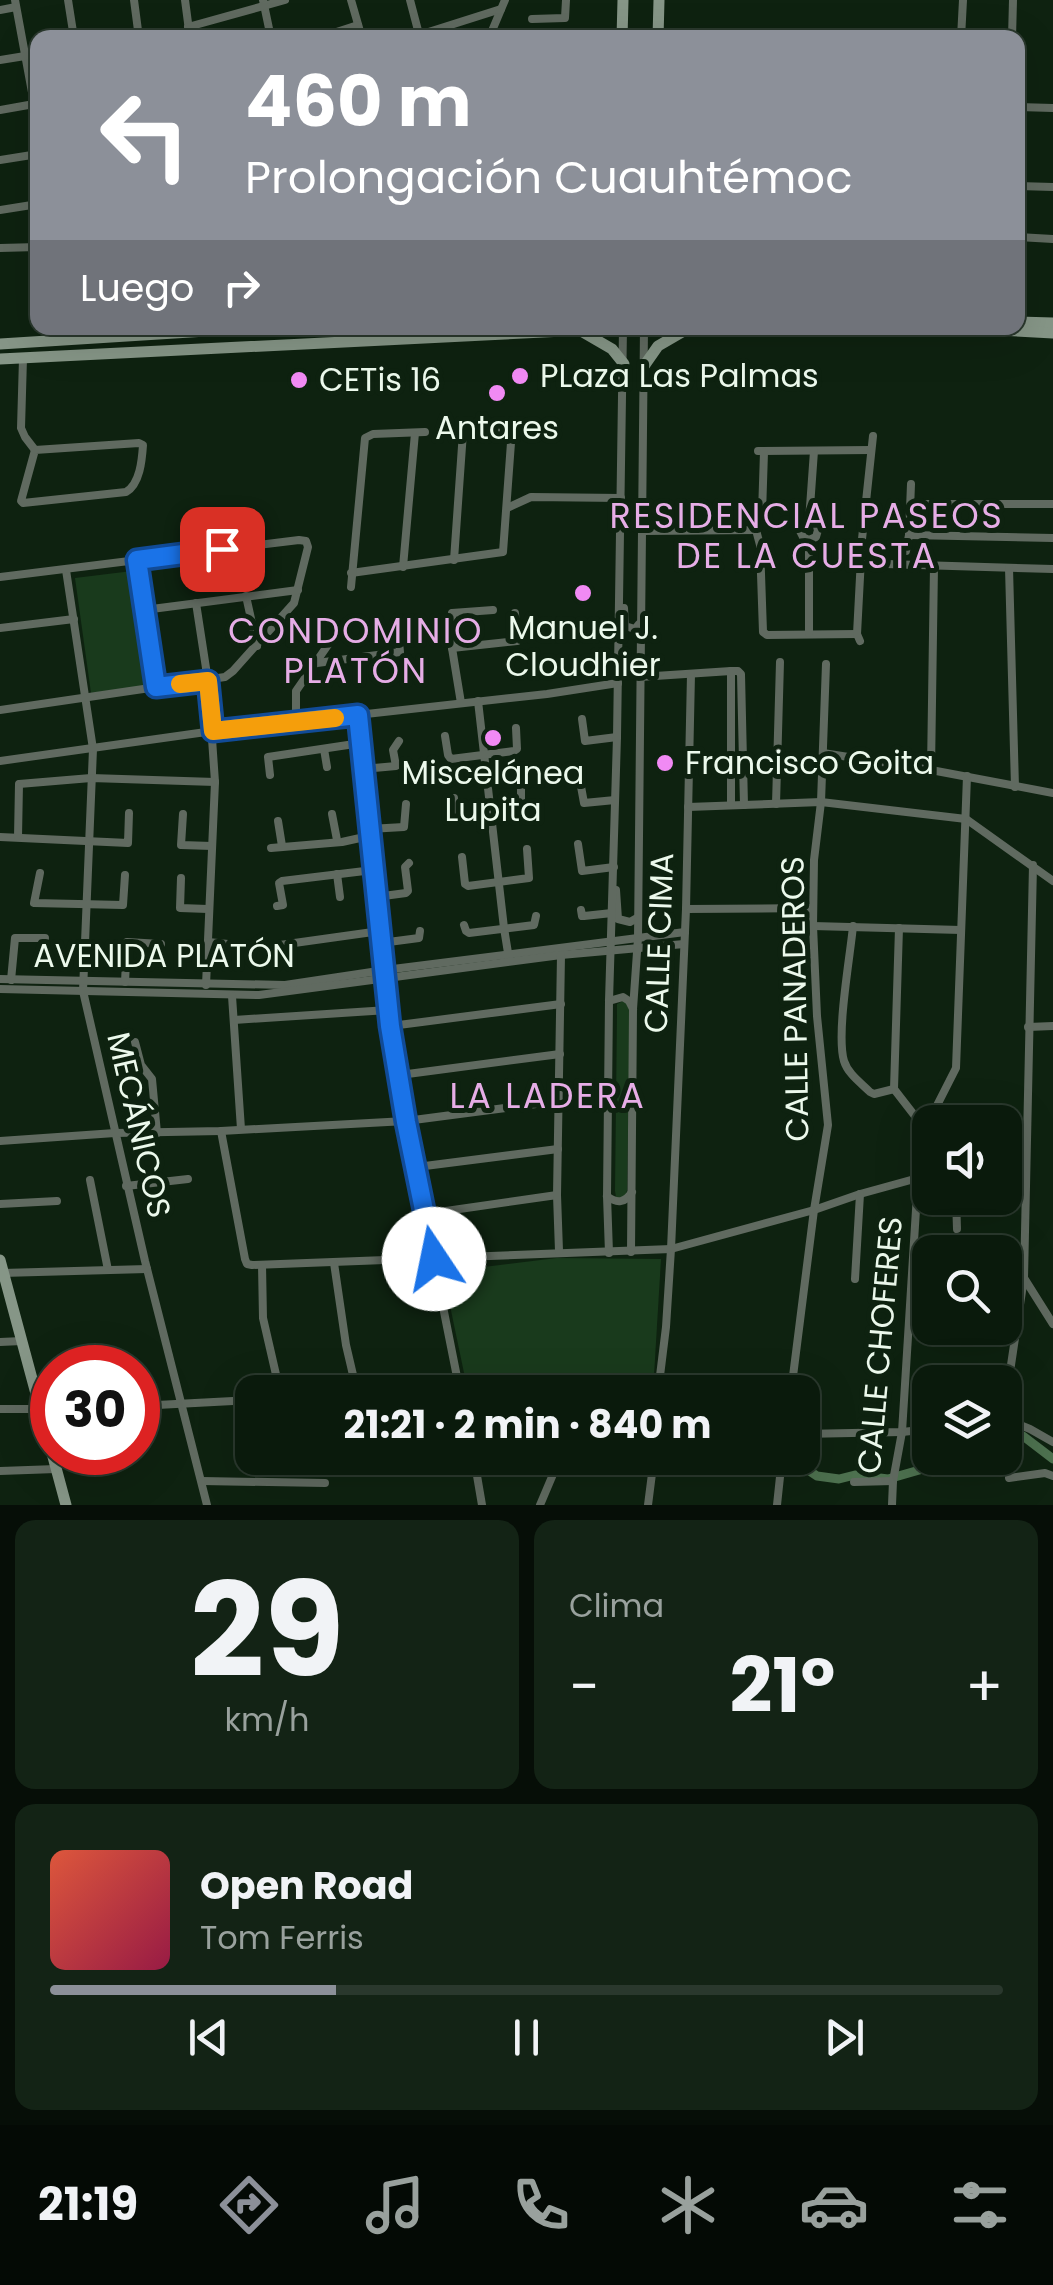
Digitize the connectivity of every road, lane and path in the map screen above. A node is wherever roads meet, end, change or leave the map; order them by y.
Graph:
1 (68, 0) edge
2 (134, 0) edge
3 (185, 0) edge
4 (285, 0) edge
5 (352, 0) edge
6 (410, 0) edge
7 (566, 0) edge
8 (623, 0) edge
9 (659, 0) edge
10 (964, 0) edge
11 (1013, 0) edge
12 (263, 3) edge
13 (16, 4) edge
14 (503, 5) edge
15 (0, 10) edge
16 (532, 20) dead end
17 (358, 25) junction
18 (73, 30) edge
19 (138, 30) edge
20 (189, 30) edge
21 (194, 30) edge
22 (268, 30) edge
23 (343, 30) edge
24 (360, 30) edge
25 (418, 30) edge
26 (436, 30) edge
27 (492, 30) edge
28 (622, 30) edge
29 (658, 30) edge
30 (962, 30) edge
31 (1012, 30) edge
32 (25, 56) junction
33 (0, 60) edge
34 (30, 83) edge
35 (30, 105) edge
36 (1025, 107) edge
37 (1053, 108) edge
38 (0, 110) edge
39 (30, 155) edge
40 (0, 160) edge
41 (1025, 186) edge
42 (1053, 187) edge
43 (30, 205) edge
44 (0, 210) edge
45 (1025, 237) edge
46 (1053, 239) edge
47 (30, 246) edge
48 (0, 248) edge
49 (1025, 322) edge
50 (1053, 323) edge
51 (1025, 331) edge
52 (1053, 333) edge
53 (112, 335) edge
54 (479, 335) edge
55 (587, 335) edge
56 (624, 335) edge
57 (644, 335) edge
58 (677, 335) edge
59 (1, 340) edge
60 (0, 358) edge
61 (23, 358) junction
62 (624, 364) junction
63 (644, 366) junction
64 (623, 384) junction
65 (644, 384) junction
66 (528, 428) dead end
67 (512, 429) junction
68 (463, 432) junction
69 (449, 433) dead end
70 (873, 436) dead end
71 (35, 450) junction
72 (871, 450) junction
73 (814, 451) junction
74 (510, 483) junction
75 (911, 484) dead end
76 (530, 497) junction
77 (621, 498) junction
78 (911, 504) junction
79 (1053, 504) edge
80 (507, 508) junction
81 (756, 530) junction
82 (642, 531) junction
83 (909, 535) junction
84 (1053, 538) edge
85 (620, 543) junction
86 (906, 550) dead end
87 (137, 560) junction
88 (454, 560) junction
89 (886, 564) dead end
90 (934, 566) junction
91 (403, 567) junction
92 (1009, 568) junction
93 (1053, 569) edge
94 (66, 570) junction
95 (352, 573) junction
96 (0, 577) edge
97 (351, 587) dead end
98 (298, 590) junction
99 (246, 596) junction
100 (196, 603) junction
101 (144, 610) junction
102 (493, 610) dead end
103 (515, 613) dead end
104 (74, 618) junction
105 (397, 619) dead end
106 (640, 623) junction
107 (0, 628) edge
108 (810, 633) junction
109 (330, 642) dead end
110 (256, 646) junction
111 (452, 648) junction
112 (780, 662) dead end
113 (317, 663) junction
114 (826, 664) dead end
115 (731, 671) junction
116 (691, 674) junction
117 (640, 677) junction
118 (208, 681) junction
119 (618, 683) junction
120 (156, 687) junction
121 (84, 698) junction
122 (478, 700) junction
123 (461, 703) junction
124 (0, 710) edge
125 (358, 715) junction
126 (582, 719) dead end
127 (296, 723) junction
128 (516, 728) dead end
129 (213, 731) junction
130 (445, 736) dead end
131 (617, 737) junction
132 (399, 741) dead end
133 (361, 743) junction
134 (93, 749) junction
135 (324, 749) junction
136 (823, 753) junction
137 (484, 754) junction
138 (0, 760) edge
139 (327, 767) dead end
140 (363, 770) junction
141 (931, 770) junction
142 (270, 775) dead end
143 (967, 776) junction
144 (92, 778) junction
145 (580, 781) dead end
146 (216, 782) junction
147 (521, 788) dead end
148 (1016, 788) junction
149 (1053, 793) edge
150 (454, 798) dead end
151 (616, 800) junction
152 (821, 802) junction
153 (406, 804) dead end
154 (776, 804) junction
155 (731, 805) junction
156 (744, 805) junction
157 (688, 807) junction
158 (129, 813) dead end
159 (184, 814) dead end
160 (332, 814) dead end
161 (492, 814) junction
162 (966, 819) junction
163 (278, 820) dead end
164 (369, 832) junction
165 (0, 837) edge
166 (18, 838) junction
167 (337, 840) junction
168 (89, 841) junction
169 (578, 844) dead end
170 (212, 846) junction
171 (282, 846) junction
172 (270, 848) dead end
173 (527, 848) dead end
174 (462, 857) dead end
175 (409, 863) dead end
176 (1032, 865) junction
177 (614, 867) junction
178 (373, 870) junction
179 (40, 873) dead end
180 (337, 874) junction
181 (124, 875) dead end
182 (181, 878) dead end
183 (1053, 881) edge
184 (500, 882) junction
185 (340, 897) dead end
186 (376, 897) junction
187 (86, 904) junction
188 (280, 905) dead end
189 (813, 908) junction
190 (208, 909) junction
191 (686, 909) junction
192 (581, 910) dead end
193 (536, 916) dead end
194 (615, 916) junction
195 (637, 917) junction
196 (464, 925) dead end
197 (813, 926) junction
198 (853, 926) junction
199 (504, 928) junction
200 (899, 928) junction
201 (961, 930) junction
202 (380, 931) junction
203 (420, 931) dead end
204 (684, 932) junction
205 (45, 938) dead end
206 (615, 940) junction
207 (208, 942) junction
208 (381, 943) junction
209 (638, 943) junction
210 (161, 944) dead end
211 (284, 944) dead end
212 (684, 944) junction
213 (248, 946) dead end
214 (611, 951) junction
215 (561, 956) junction
216 (510, 959) junction
217 (386, 974) junction
218 (0, 980) edge
219 (12, 980) junction
220 (125, 982) junction
221 (206, 985) junction
222 (83, 986) junction
223 (0, 989) edge
224 (232, 996) junction
225 (610, 1001) junction
226 (560, 1004) junction
227 (633, 1008) junction
228 (388, 1010) junction
229 (234, 1020) junction
230 (390, 1026) junction
231 (1028, 1026) junction
232 (1053, 1026) edge
233 (135, 1042) dead end
234 (560, 1054) junction
235 (400, 1075) junction
236 (894, 1089) junction
237 (559, 1101) junction
238 (938, 1105) edge
239 (912, 1113) edge
240 (406, 1122) junction
241 (240, 1129) junction
242 (157, 1132) junction
243 (221, 1132) junction
244 (114, 1134) junction
245 (0, 1141) edge
246 (558, 1149) junction
247 (417, 1167) junction
248 (188, 1179) dead end
249 (90, 1180) dead end
250 (912, 1180) edge
251 (126, 1186) junction
252 (632, 1190) junction
253 (860, 1194) junction
254 (557, 1196) junction
255 (607, 1196) junction
256 (57, 1201) dead end
257 (0, 1204) edge
258 (814, 1210) junction
259 (426, 1214) junction
260 (916, 1215) edge
261 (957, 1215) edge
262 (957, 1229) dead end
263 (670, 1249) junction
264 (559, 1252) junction
265 (609, 1252) junction
266 (631, 1252) junction
267 (434, 1259) junction
268 (334, 1262) junction
269 (262, 1264) junction
270 (1, 1268) edge
271 (147, 1269) junction
272 (108, 1270) junction
273 (1024, 1278) junction
274 (854, 1279) dead end
275 (1053, 1324) edge
276 (0, 1342) edge
277 (22, 1342) junction
278 (30, 1364) edge
279 (1011, 1365) edge
280 (276, 1375) edge
281 (353, 1375) edge
282 (457, 1375) edge
283 (660, 1375) edge
284 (793, 1375) edge
285 (235, 1401) edge
286 (182, 1404) junction
287 (160, 1405) edge
288 (0, 1409) edge
289 (30, 1409) edge
290 (1022, 1426) edge
291 (912, 1431) edge
292 (902, 1432) junction
293 (820, 1434) edge
294 (1053, 1442) edge
295 (30, 1470) edge
296 (0, 1471) edge
297 (58, 1475) edge
298 (477, 1475) edge
299 (553, 1475) edge
300 (652, 1475) edge
301 (780, 1475) edge
302 (1053, 1476) edge
303 (1008, 1478) dead end
304 (202, 1480) junction
305 (893, 1480) junction
306 (854, 1482) dead end
307 (325, 1483) dead end
308 (66, 1505) edge
309 (207, 1505) edge
310 (482, 1505) edge
311 (540, 1505) edge
312 (648, 1505) edge
313 (777, 1505) edge
314 (892, 1505) edge

1 - 18 street
2 - 19 street
3 - 20 street
4 - 12 street
5 - 17 street
6 - 25 street
7 - 16 street
8 - 28 main road
9 - 29 main road
10 - 30 street
11 - 31 street
12 - 21 street
12 - 22 street
13 - 15 street
13 - 32 street
14 - 26 street
14 - 27 street
17 - 23 street
17 - 24 street
32 - 33 street
32 - 34 street
35 - 38 street
36 - 37 street
39 - 40 street
41 - 42 street
43 - 44 street
45 - 46 street
47 - 48 street
49 - 50 main road
51 - 52 main road
53 - 59 main road
54 - 61 main road
55 - 62 main road
56 - 62 street
57 - 63 street
58 - 63 main road
60 - 61 main road
61 - 71 street
62 - 64 street
63 - 65 street
64 - 65 street
64 - 77 street
65 - 82 street
66 - 67 street
67 - 68 street
67 - 74 street
68 - 69 street
68 - 88 street
70 - 72 street
71 - 71 street
72 - 73 street
72 - 108 street
73 - 81 street
73 - 108 street
74 - 76 street
74 - 80 street
75 - 78 street
76 - 77 street
76 - 80 street
77 - 85 street
78 - 79 street
78 - 83 street
80 - 88 street
81 - 82 street
81 - 108 street
82 - 106 street
83 - 84 street
83 - 86 street
85 - 106 street
85 - 119 street
87 - 94 street
87 - 98 street
87 - 101 street
88 - 91 street
89 - 90 street
90 - 92 street
90 - 141 street
91 - 95 street
91 - 95 street
92 - 93 street
92 - 148 street
94 - 96 street
94 - 104 street, MECÁNICOS
95 - 97 street
98 - 99 street
98 - 110 street
99 - 100 street
99 - 110 street
100 - 101 street
100 - 118 street
101 - 120 street
102 - 111 street
103 - 111 street
104 - 107 street
104 - 121 street, MECÁNICOS
105 - 113 street
106 - 117 street
109 - 113 street
110 - 118 street
111 - 123 street
112 - 154 street
113 - 127 street
114 - 136 street, CALLE PANADEROS
115 - 116 street
115 - 155 street
115 - 156 street
116 - 117 street
116 - 157 street, CALLE CIMA
117 - 195 street
118 - 120 street
118 - 129 street
119 - 122 street
119 - 131 street
120 - 121 street
121 - 124 street
121 - 134 street, MECÁNICOS
122 - 123 street
122 - 137 street
123 - 125 street
125 - 127 street
125 - 133 street
126 - 131 street
127 - 129 street
128 - 137 street
129 - 134 street
129 - 146 street
130 - 137 street
131 - 151 street
132 - 140 street
133 - 135 street
133 - 140 street
134 - 138 street
134 - 144 street, MECÁNICOS
135 - 139 street
135 - 142 street
136 - 141 street
136 - 152 street, CALLE PANADEROS
137 - 161 street
140 - 164 street
141 - 143 street
143 - 148 street
143 - 162 street, CALLE CHOFERES
144 - 146 street
144 - 166 street
144 - 168 street, MECÁNICOS
145 - 151 street
146 - 170 street
147 - 161 street
148 - 149 street
150 - 161 street
151 - 177 street
152 - 154 street
152 - 162 street
152 - 189 street, CALLE PANADEROS
153 - 164 street
154 - 156 street
155 - 156 street
155 - 157 street
157 - 191 street, CALLE CIMA
158 - 168 street
159 - 170 street
160 - 167 street
161 - 184 street
162 - 176 street
162 - 201 street, CALLE CHOFERES
163 - 171 street
164 - 167 street
164 - 178 street
165 - 166 street
166 - 168 street
167 - 171 street
168 - 187 street, MECÁNICOS
169 - 177 street
170 - 190 street
171 - 172 street
173 - 184 street
174 - 184 street
175 - 186 street
176 - 183 street
176 - 231 street
177 - 194 street
178 - 180 street
178 - 186 street
179 - 187 street
180 - 185 street
180 - 188 street
181 - 187 street
182 - 190 street
184 - 199 street
186 - 202 street
187 - 222 street, MECÁNICOS
189 - 191 street
189 - 197 street, CALLE PANADEROS
190 - 207 street
191 - 204 street, CALLE CIMA
192 - 194 street
193 - 199 street
194 - 195 street
194 - 206 street
195 - 209 street
196 - 199 street
197 - 198 street
197 - 258 street, CALLE PANADEROS
198 - 200 street
198 - 236 street
199 - 216 street
200 - 201 street
200 - 236 street
201 - 238 street, CALLE CHOFERES
202 - 208 street
202 - 211 street
203 - 208 street
204 - 209 street, AVENIDA PLATÓN
204 - 212 street, CALLE CIMA
205 - 219 street
206 - 209 street, AVENIDA PLATÓN
206 - 214 street
206 - 216 street, AVENIDA PLATÓN
207 - 213 street
207 - 221 street
208 - 217 street
209 - 212 street, AVENIDA PLATÓN
209 - 214 street, AVENIDA PLATÓN
209 - 227 street
210 - 220 street
212 - 263 street, CALLE CIMA
214 - 215 street, AVENIDA PLATÓN
214 - 225 street
215 - 216 street, AVENIDA PLATÓN
215 - 226 street
216 - 217 street, AVENIDA PLATÓN
217 - 221 street, AVENIDA PLATÓN
217 - 224 street, AVENIDA PLATÓN
217 - 228 street
218 - 219 street, AVENIDA PLATÓN
219 - 222 street, AVENIDA PLATÓN
220 - 221 street, AVENIDA PLATÓN
220 - 222 street, AVENIDA PLATÓN
222 - 223 street, AVENIDA PLATÓN
222 - 224 street, AVENIDA PLATÓN
222 - 244 street, MECÁNICOS
224 - 229 street
225 - 227 street
225 - 255 street
226 - 230 street
226 - 234 street
227 - 252 street
228 - 229 street
228 - 230 street
229 - 241 street
230 - 235 street
231 - 232 street
231 - 273 street
233 - 242 street
234 - 235 street
234 - 237 street
235 - 240 street
236 - 239 street
237 - 240 street
237 - 246 street
240 - 241 street
240 - 247 street
241 - 243 street
242 - 243 street
242 - 244 street
243 - 269 street
244 - 245 street
244 - 251 street, MECÁNICOS
246 - 247 street
246 - 254 street
247 - 259 street
248 - 251 street
249 - 272 street
250 - 253 street
251 - 271 street, MECÁNICOS
252 - 255 street
252 - 266 street
253 - 258 street
253 - 274 street
254 - 259 street
254 - 264 street
255 - 265 street
256 - 257 street
258 - 263 street
258 - 284 street, CALLE PANADEROS
259 - 267 street
260 - 292 street, CALLE CHOFERES
261 - 262 street
263 - 266 street
263 - 283 street, CALLE CIMA
264 - 265 street
264 - 267 street
265 - 266 street
267 - 268 street
267 - 282 street
268 - 269 street
268 - 281 street
269 - 280 street
270 - 272 street
270 - 277 main road
271 - 272 street
271 - 286 street, MECÁNICOS
273 - 275 street
273 - 279 street
276 - 277 street
277 - 278 main road
285 - 286 street
286 - 287 street
286 - 304 street, MECÁNICOS
288 - 289 street
290 - 294 street
291 - 292 street
292 - 293 street
292 - 305 street, CALLE CHOFERES
295 - 296 street
297 - 308 main road
298 - 310 street
299 - 311 street
300 - 312 street
301 - 313 street
302 - 303 street
304 - 307 street
304 - 309 street, MECÁNICOS
305 - 306 street
305 - 314 street, CALLE CHOFERES

